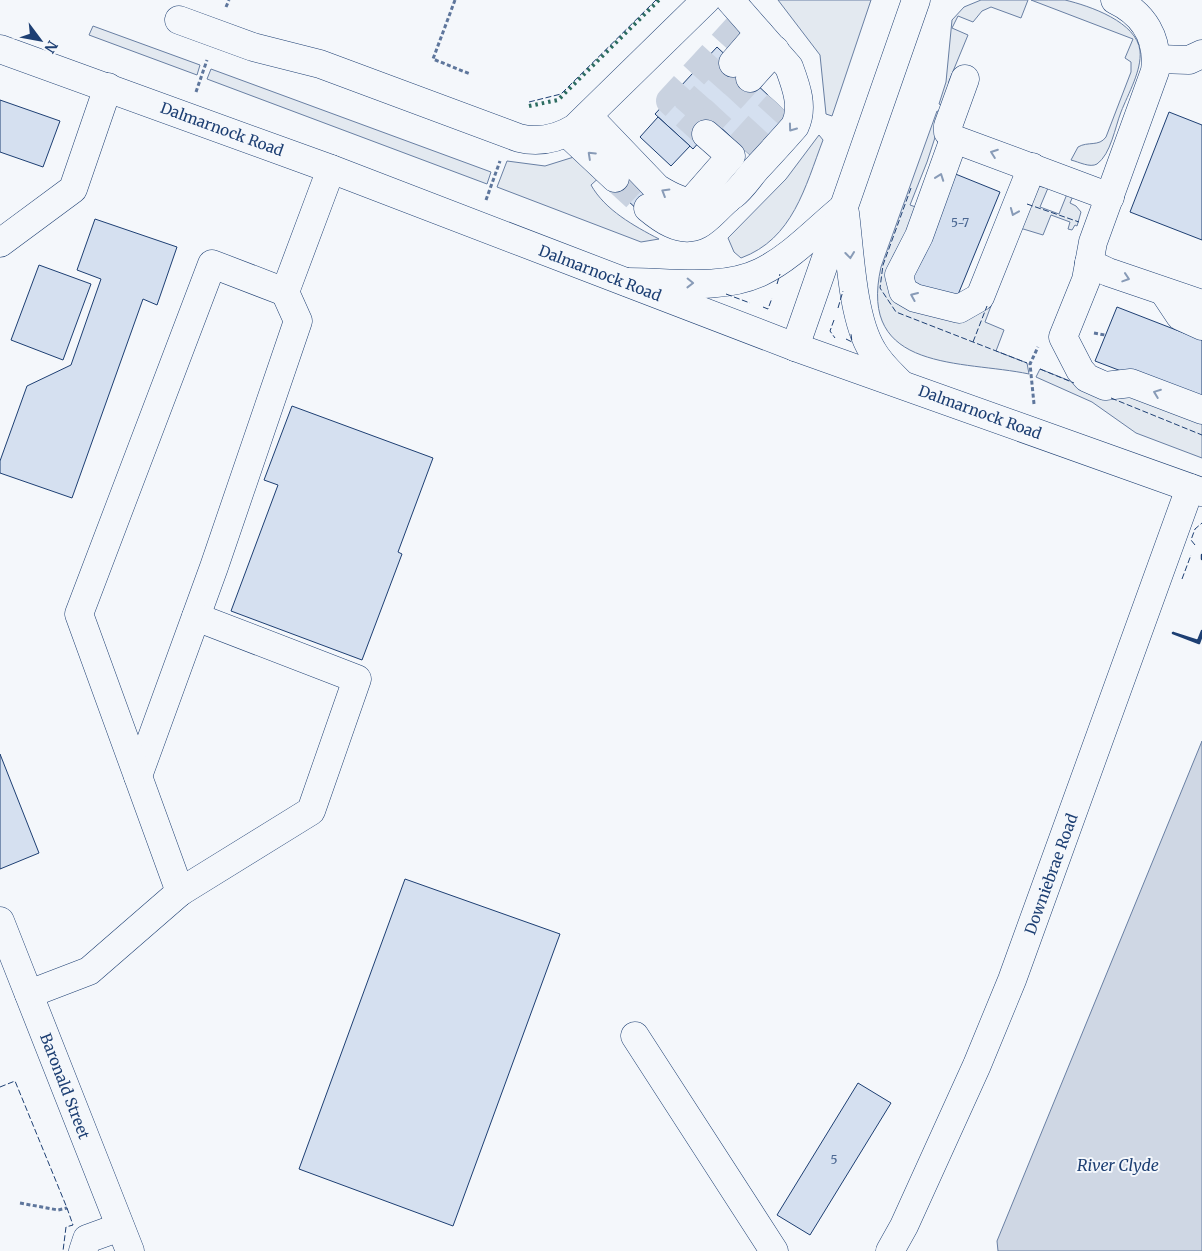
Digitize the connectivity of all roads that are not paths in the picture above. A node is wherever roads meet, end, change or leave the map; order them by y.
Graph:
1 (706, 0) edge
2 (730, 0) edge
3 (916, 0) edge
4 (1124, 2) edge
5 (180, 20) dead end
6 (770, 45) junction
7 (0, 49) edge
8 (1202, 54) edge
9 (1157, 59) junction
10 (744, 73) tunnel mouth
11 (965, 79) dead end
12 (795, 83) junction
13 (108, 87) junction
14 (778, 104) tunnel mouth
15 (588, 116) junction
16 (567, 133) junction
17 (706, 134) tunnel mouth
18 (954, 139) junction
19 (331, 169) junction
20 (1044, 172) junction
21 (615, 178) tunnel mouth
22 (732, 195) junction
23 (1110, 197) junction
24 (690, 203) junction
25 (844, 207) junction
26 (648, 208) tunnel mouth
27 (0, 243) edge
28 (1089, 263) junction
29 (623, 282) junction
30 (285, 292) junction
31 (1164, 292) junction
32 (1202, 304) edge
33 (1202, 326) edge
34 (795, 347) junction
35 (900, 383) junction
36 (1202, 410) edge
37 (1196, 490) edge
38 (196, 617) junction
39 (138, 776) junction
40 (180, 892) junction
41 (0, 921) edge
42 (29, 994) junction
43 (635, 1036) dead end
44 (125, 1239) edge
45 (83, 1251) edge
46 (774, 1251) edge
47 (890, 1251) edge

1 - 15 street
2 - 6 street
3 - 25 street
4 - 9 street
5 - 16 street
6 - 10 street
6 - 12 street
7 - 13 street, Dalmarnock Road
8 - 9 street
9 - 23 street
11 - 18 street
12 - 14 street
12 -> 22 street
13 - 19 street, Dalmarnock Road
13 - 27 street
15 - 16 street
24 -> 15 street
21 -> 16 street
17 - 24 street
20 -> 18 street
20 -> 18 street
19 - 29 street, Dalmarnock Road
19 - 30 street
20 - 23 street
22 - 24 street
22 - 26 street
23 - 28 street
29 -> 25 street
25 - 34 street
25 -> 35 street
28 -> 31 street
36 -> 28 street
29 - 34 street, Dalmarnock Road
30 - 38 street
30 - 39 street
31 - 32 street
31 - 33 street
34 - 35 street, Dalmarnock Road
35 - 37 street, Dalmarnock Road
37 - 47 street, Downiebrae Road
38 - 39 street
38 - 40 street
39 - 40 street
40 - 42 street
41 - 42 street, Baronald Street
42 - 44 street, Baronald Street
43 - 46 street
44 - 45 street

